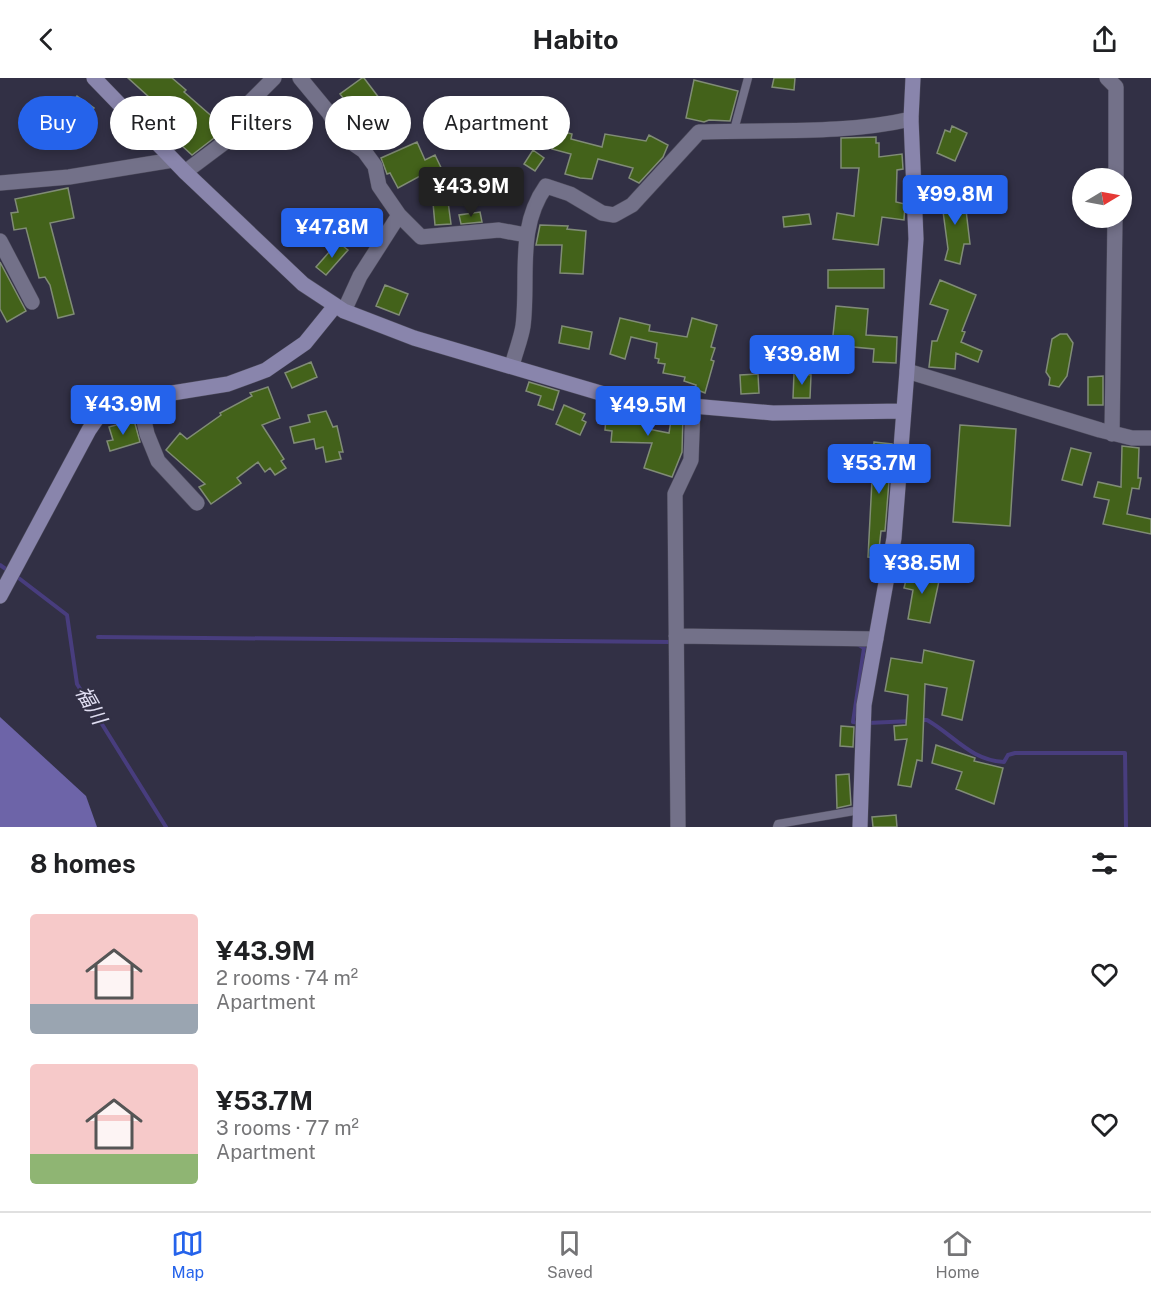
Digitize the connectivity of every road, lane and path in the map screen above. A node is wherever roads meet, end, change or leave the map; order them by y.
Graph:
1 (94, 78) edge
2 (274, 78) edge
3 (300, 78) edge
4 (747, 78) edge
5 (913, 78) edge
6 (1107, 78) edge
7 (911, 119) junction
8 (734, 130) junction
9 (173, 160) junction
10 (1116, 168) edge
11 (185, 172) junction
12 (0, 183) edge
13 (399, 215) junction
14 (1115, 228) edge
15 (525, 235) junction
16 (0, 241) edge
17 (32, 302) dead end
18 (340, 309) junction
19 (512, 366) junction
20 (907, 371) junction
21 (139, 399) junction
22 (693, 406) junction
23 (904, 411) junction
24 (1112, 434) junction
25 (1151, 438) edge
26 (197, 503) dead end
27 (0, 596) edge
28 (676, 636) junction
29 (876, 639) junction
30 (860, 810) junction
31 (678, 827) edge
32 (777, 827) edge
33 (860, 827) edge

1 - 9 street
2 - 11 street
3 - 13 street
4 - 8 lane
5 - 7 street
6 - 10 street
7 - 8 street
7 - 20 street
8 - 15 street
9 - 11 street
9 - 12 street
11 - 18 street
13 - 15 street
13 - 18 street
14 - 24 street
15 - 19 street
16 - 17 street
18 - 19 street
18 - 21 street
19 - 22 street
20 - 23 street
20 - 24 street
21 - 26 street
21 - 27 street
22 - 23 street
22 - 28 street
23 - 29 street
24 - 25 street
28 - 29 street
28 - 31 street
29 - 30 street
30 - 32 lane
30 - 33 street

